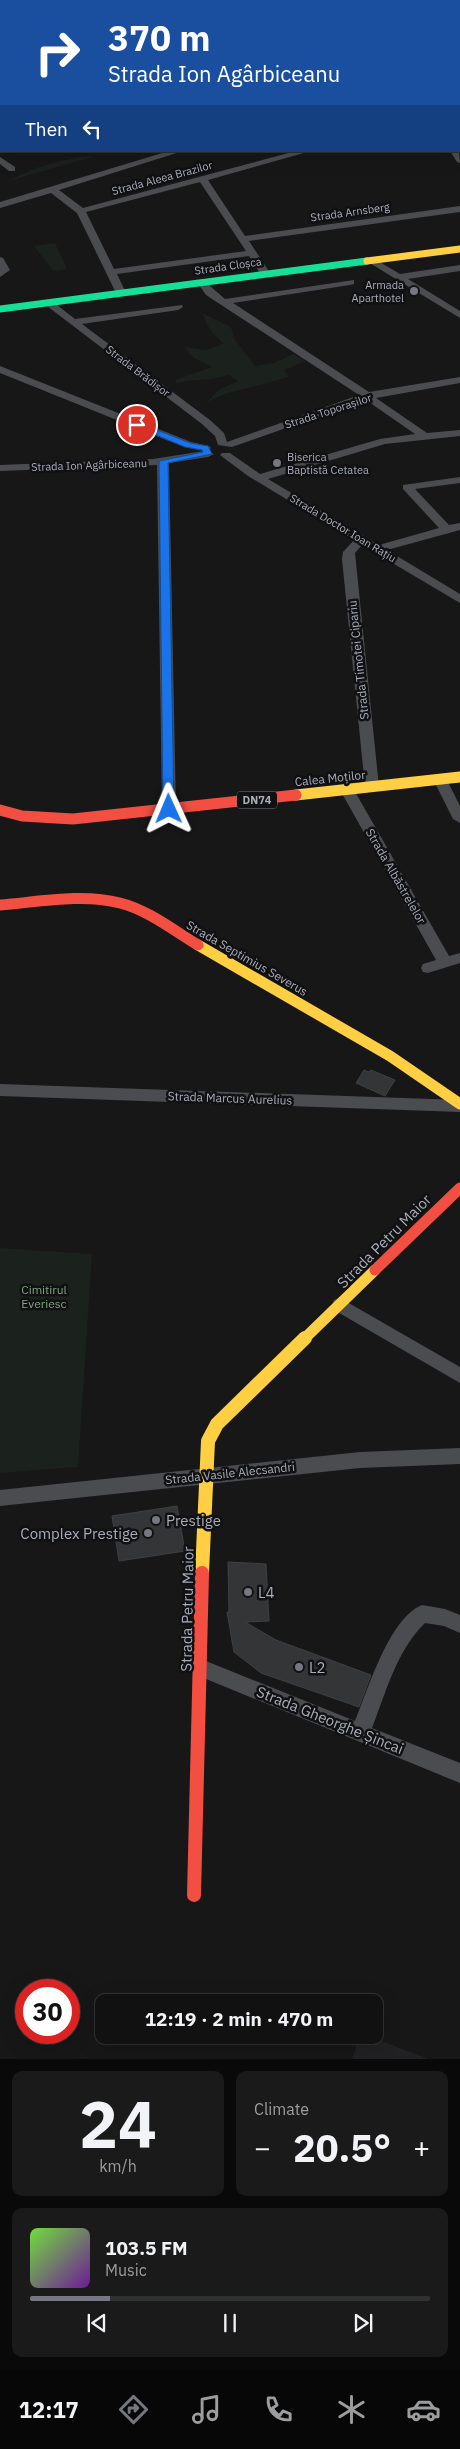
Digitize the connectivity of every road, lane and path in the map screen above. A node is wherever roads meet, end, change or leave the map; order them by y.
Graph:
1 (176, 152) edge
2 (302, 152) edge
3 (0, 160) edge
4 (12, 168) dead end
5 (203, 178) junction
6 (52, 189) junction
7 (0, 205) edge
8 (460, 209) edge
9 (81, 211) junction
10 (242, 239) junction
11 (460, 249) edge
12 (252, 254) junction
13 (0, 260) edge
14 (371, 260) junction
15 (460, 268) edge
16 (3, 272) edge
17 (112, 272) junction
18 (266, 273) junction
19 (399, 277) junction
20 (202, 282) junction
21 (350, 282) dead end
22 (121, 293) junction
23 (223, 302) junction
24 (48, 303) junction
25 (178, 307) dead end
26 (0, 309) edge
27 (460, 314) edge
28 (73, 322) junction
29 (0, 369) edge
30 (460, 380) edge
31 (367, 396) junction
32 (460, 433) edge
33 (424, 436) junction
34 (225, 448) junction
35 (207, 451) junction
36 (163, 461) junction
37 (0, 468) edge
38 (259, 478) junction
39 (460, 480) edge
40 (460, 526) edge
41 (446, 529) junction
42 (362, 539) junction
43 (379, 549) junction
44 (460, 599) edge
45 (460, 776) edge
46 (440, 779) junction
47 (372, 787) junction
48 (347, 790) junction
49 (169, 809) junction
50 (0, 810) edge
51 (460, 818) edge
52 (53, 819) junction
53 (0, 822) edge
54 (0, 905) edge
55 (460, 958) edge
56 (445, 963) junction
57 (428, 968) dead end
58 (0, 1090) edge
59 (460, 1105) edge
60 (460, 1188) edge
61 (340, 1305) junction
62 (460, 1376) edge
63 (460, 1456) edge
64 (205, 1476) junction
65 (0, 1498) edge
66 (460, 1624) edge
67 (201, 1668) junction
68 (360, 1732) junction
69 (460, 1773) edge
70 (194, 1895) dead end

1 - 6 street
2 - 5 street, Strada Aleea Brazilor
3 - 4 street
5 - 9 street, Strada Aleea Brazilor
5 - 10 street
6 - 7 street
6 - 9 street
8 - 10 street, Strada Arnsberg
9 - 17 street
10 - 12 street
11 - 14 street, Strada Cloșca
12 - 17 street
12 - 18 street
13 - 16 street
14 - 18 street, Strada Cloșca
14 - 19 street
15 - 19 street
17 - 22 street
18 - 20 street, Strada Cloșca
19 - 27 street
20 - 22 street, Strada Cloșca
20 - 23 street
21 - 23 street
22 - 24 street, Strada Cloșca
23 - 31 street
24 - 26 street, Strada Cloșca
24 - 28 street, Strada Brădișor
25 - 28 street
28 - 34 street, Strada Brădișor
29 - 35 street
30 - 31 street, Strada Toporașilor
31 - 33 street
31 - 34 street, Strada Toporașilor
32 - 33 street
33 - 38 street
34 - 35 street
34 - 38 street, Strada Doctor Ioan Rațiu
35 - 36 street, Strada Ion Agârbiceanu
36 - 37 street, Strada Ion Agârbiceanu
36 - 49 street
38 - 42 street, Strada Doctor Ioan Rațiu
39 - 41 street
40 - 41 street
41 - 43 street
42 - 43 street, Strada Doctor Ioan Rațiu
42 - 47 street, Strada Timotei Cipariu
43 - 44 street, Strada Doctor Ioan Rațiu
45 - 46 street, Calea Moților / DN74
46 - 47 street, Calea Moților / DN74
46 - 51 street
47 - 48 street, Calea Moților / DN74
48 - 49 street, Calea Moților / DN74
48 - 56 street, Strada Albăstrelelor
49 - 52 street, Calea Moților / DN74
50 - 52 street, Calea Moților / DN74
52 - 53 street, Calea Moților / DN74
54 - 59 street, Strada Septimius Severus
55 - 56 street
56 - 57 street
58 - 59 street, Strada Marcus Aurelius
60 - 61 street, Strada Petru Maior
61 - 62 street
61 - 64 street, Strada Petru Maior
63 - 64 street, Strada Vasile Alecsandri
64 - 65 street, Strada Vasile Alecsandri
64 - 67 street, Strada Petru Maior
66 - 68 street
67 - 68 street, Strada Gheorghe Șincai
67 - 70 street, Strada Petru Maior
68 - 69 street, Strada Gheorghe Șincai

